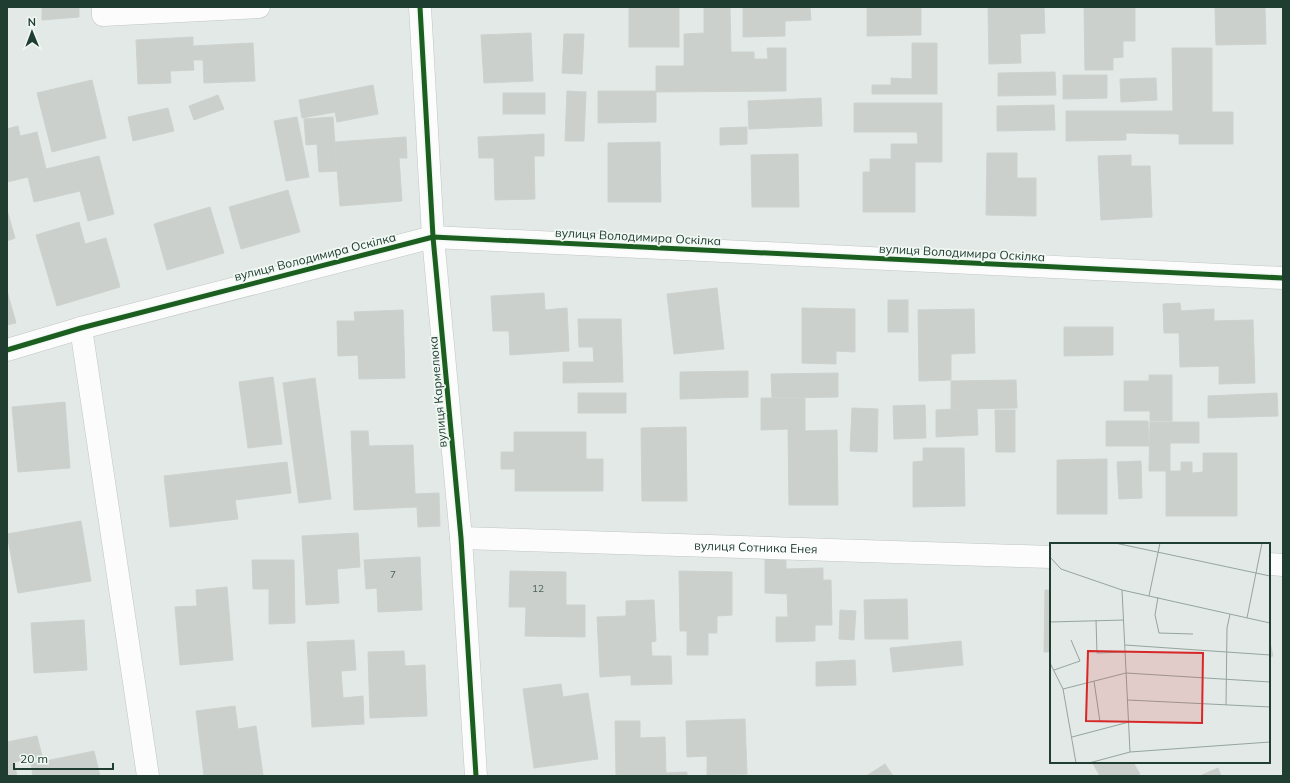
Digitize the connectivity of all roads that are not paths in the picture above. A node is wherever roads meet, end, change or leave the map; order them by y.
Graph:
1 (103, 7) edge
2 (260, 7) edge
3 (420, 7) edge
4 (433, 237) junction
5 (1283, 278) edge
6 (81, 328) junction
7 (7, 350) edge
8 (461, 538) junction
9 (1050, 557) edge
10 (1270, 564) edge
11 (1283, 565) edge
12 (148, 776) edge
13 (476, 776) edge

1 - 2 street
3 - 4 street, вулиця Кармелюка
4 - 5 street, вулиця Володимира Оскілка
4 - 6 street, вулиця Володимира Оскілка
4 - 8 street, вулиця Кармелюка
6 - 7 street, вулиця Володимира Оскілка
6 - 12 street
8 - 9 street, вулиця Сотника Енея
8 - 13 street, вулиця Кармелюка
10 - 11 street

